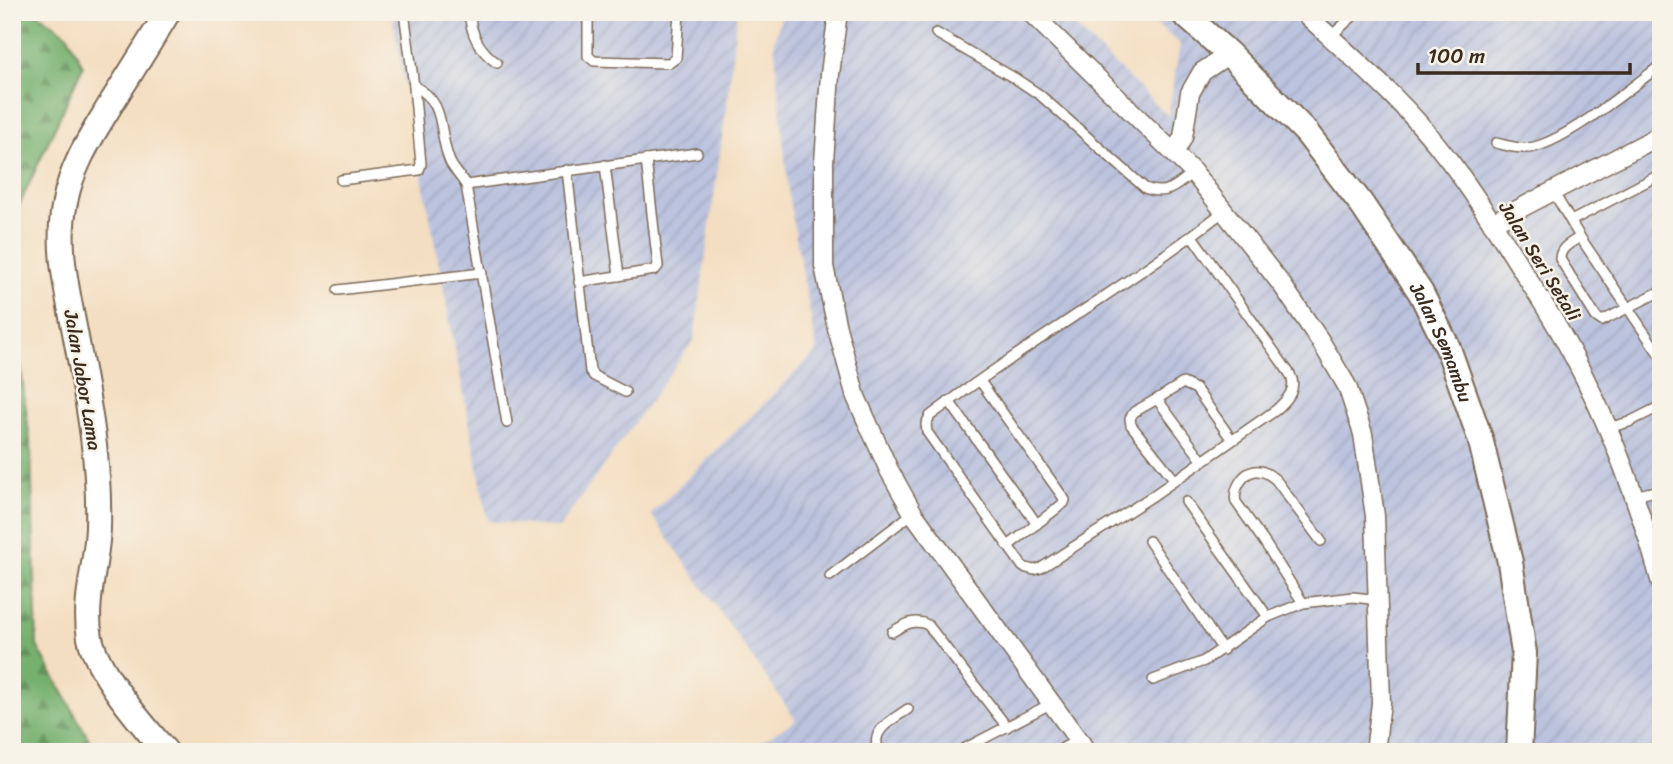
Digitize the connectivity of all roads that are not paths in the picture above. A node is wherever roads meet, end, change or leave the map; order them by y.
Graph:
1 (168, 12) edge
2 (404, 12) edge
3 (468, 12) edge
4 (588, 12) edge
5 (679, 12) edge
6 (838, 12) edge
7 (1030, 12) edge
8 (1182, 12) edge
9 (1303, 12) edge
10 (1354, 12) edge
11 (936, 33) dead end
12 (1330, 37) junction
13 (1230, 54) junction
14 (498, 63) dead end
15 (1661, 65) edge
16 (414, 86) junction
17 (1661, 135) edge
18 (1496, 143) dead end
19 (1175, 152) junction
20 (697, 153) dead end
21 (646, 160) junction
22 (605, 165) junction
23 (567, 170) junction
24 (1193, 172) junction
25 (1661, 174) edge
26 (341, 180) dead end
27 (466, 185) junction
28 (1554, 193) junction
29 (1224, 211) junction
30 (1572, 222) junction
31 (1493, 223) junction
32 (1192, 236) junction
33 (1580, 237) junction
34 (482, 273) junction
35 (620, 276) junction
36 (579, 282) junction
37 (338, 290) dead end
38 (1661, 290) edge
39 (1630, 308) junction
40 (1661, 357) edge
41 (980, 381) junction
42 (625, 392) dead end
43 (1157, 399) junction
44 (949, 401) junction
45 (1661, 406) edge
46 (507, 423) dead end
47 (1608, 428) junction
48 (1232, 440) junction
49 (1202, 460) junction
50 (1174, 479) junction
51 (1661, 490) edge
52 (1633, 496) junction
53 (1186, 502) dead end
54 (913, 513) junction
55 (1037, 524) junction
56 (1149, 541) dead end
57 (1321, 541) dead end
58 (1008, 546) junction
59 (830, 576) dead end
60 (1661, 583) edge
61 (1379, 600) junction
62 (1303, 603) junction
63 (1268, 617) junction
64 (892, 632) dead end
65 (1223, 649) junction
66 (1153, 680) dead end
67 (1052, 704) junction
68 (908, 709) dead end
69 (1007, 727) junction
70 (1078, 749) edge
71 (166, 752) edge
72 (880, 752) edge
73 (958, 752) edge
74 (1375, 752) edge
75 (1519, 752) edge

1 - 71 main road, Jalan Jabor Lama
2 - 16 lane
3 - 14 lane
4 - 5 lane
6 - 54 street
7 - 19 street
8 - 13 main road, Jalan Semambu
9 - 12 street, Jalan Seri Setali
10 - 12 lane
11 - 24 lane
12 - 31 street, Jalan Seri Setali
13 - 19 street
13 - 75 main road, Jalan Semambu
15 - 18 lane
16 - 26 lane
16 - 27 lane
17 - 28 street
19 - 24 street
20 - 21 lane
21 - 22 lane
21 - 35 lane
22 - 23 lane
22 - 35 lane
23 - 27 lane
23 - 36 lane
24 - 29 street
25 - 30 lane
27 - 34 lane
28 - 30 lane
28 - 31 street
29 - 32 lane
29 - 61 street
30 - 33 lane
31 - 47 street, Jalan Seri Setali
32 - 41 lane
32 - 48 lane
33 - 39 lane
33 - 39 lane
34 - 37 lane
34 - 46 lane
35 - 36 lane
36 - 42 lane
38 - 39 lane
39 - 40 lane
41 - 44 lane
41 - 55 lane
43 - 48 lane
43 - 49 lane
43 - 50 lane
44 - 55 lane
44 - 58 lane
45 - 47 lane
47 - 52 street, Jalan Seri Setali
48 - 49 lane
49 - 50 lane
50 - 58 lane
51 - 52 lane
52 - 60 street, Jalan Seri Setali
53 - 63 lane
54 - 59 lane
54 - 67 street
55 - 58 lane
56 - 65 lane
57 - 62 lane
61 - 62 lane
61 - 74 street
62 - 63 lane
63 - 65 lane
64 - 69 lane
65 - 66 lane
67 - 69 lane
67 - 70 street
68 - 72 lane
69 - 73 lane

